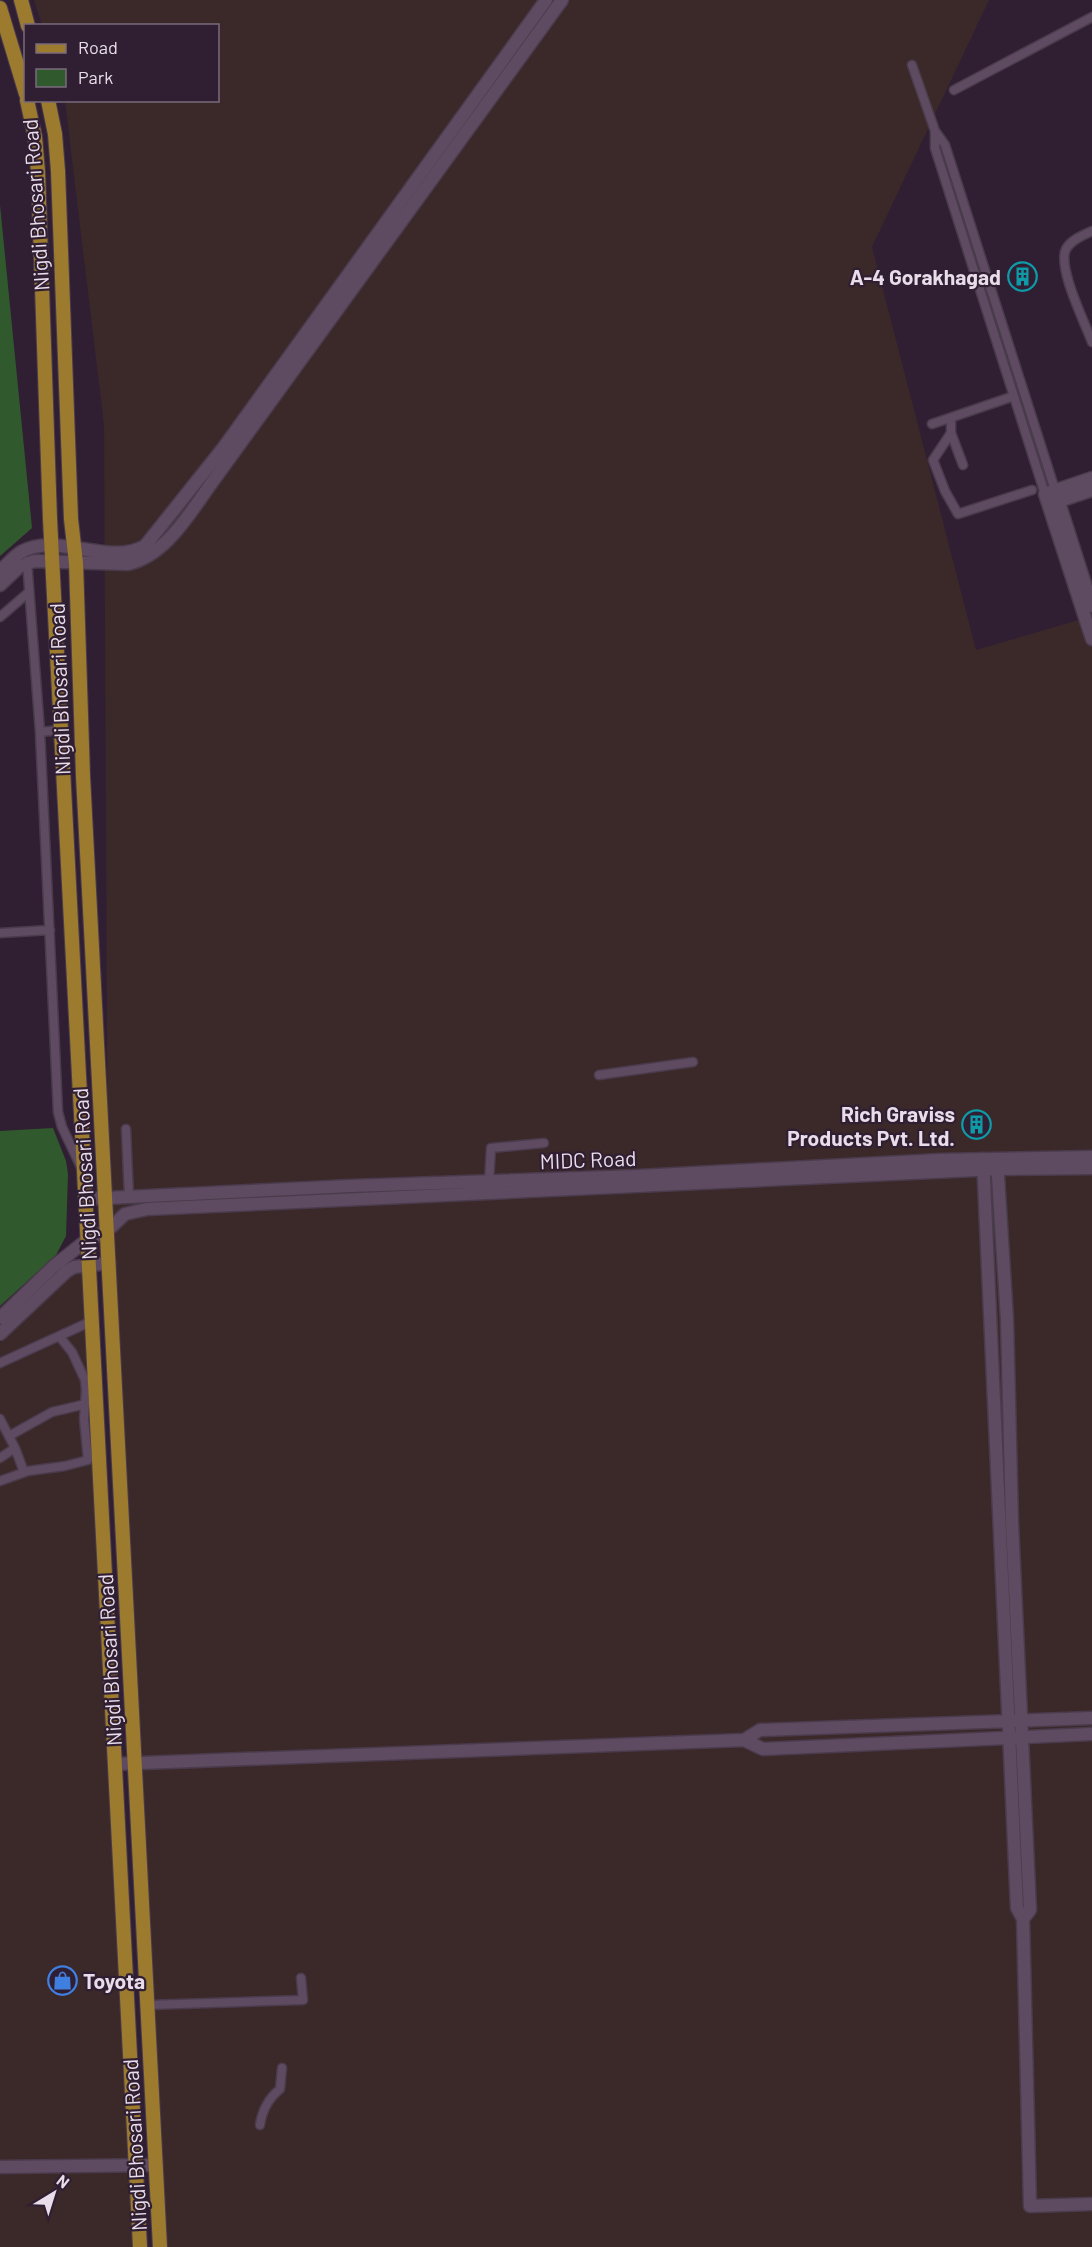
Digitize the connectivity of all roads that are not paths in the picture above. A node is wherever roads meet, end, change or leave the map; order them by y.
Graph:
1 (21, 0) edge
2 (546, 0) edge
3 (562, 0) edge
4 (0, 8) edge
5 (1092, 17) edge
6 (27, 24) edge
7 (912, 65) dead end
8 (24, 87) edge
9 (954, 90) dead end
10 (27, 102) edge
11 (48, 102) edge
12 (935, 131) junction
13 (1092, 231) edge
14 (1092, 342) edge
15 (1014, 396) junction
16 (951, 418) junction
17 (932, 424) dead end
18 (951, 433) junction
19 (963, 465) dead end
20 (1092, 478) edge
21 (1032, 490) dead end
22 (1092, 490) edge
23 (1052, 497) junction
24 (52, 546) junction
25 (73, 548) junction
26 (27, 556) junction
27 (54, 561) junction
28 (76, 563) junction
29 (0, 571) edge
30 (0, 585) edge
31 (29, 592) junction
32 (1092, 606) edge
33 (0, 617) edge
34 (1092, 639) edge
35 (61, 730) junction
36 (40, 732) junction
37 (50, 930) junction
38 (0, 933) edge
39 (693, 1062) dead end
40 (599, 1075) dead end
41 (126, 1129) dead end
42 (544, 1143) dead end
43 (1092, 1157) edge
44 (983, 1164) junction
45 (997, 1164) junction
46 (1092, 1168) edge
47 (84, 1175) junction
48 (489, 1182) junction
49 (563, 1185) junction
50 (129, 1197) junction
51 (106, 1198) junction
52 (86, 1199) junction
53 (107, 1231) junction
54 (88, 1239) junction
55 (109, 1263) junction
56 (89, 1264) junction
57 (0, 1318) edge
58 (92, 1321) junction
59 (0, 1334) edge
60 (59, 1336) junction
61 (0, 1363) edge
62 (90, 1383) junction
63 (86, 1404) junction
64 (0, 1419) edge
65 (9, 1436) junction
66 (15, 1448) junction
67 (0, 1458) edge
68 (24, 1472) junction
69 (0, 1481) edge
70 (1092, 1718) edge
71 (1021, 1720) junction
72 (1007, 1721) junction
73 (1092, 1734) edge
74 (1009, 1737) junction
75 (1022, 1737) junction
76 (744, 1740) junction
77 (115, 1764) junction
78 (135, 1764) junction
79 (1023, 1919) junction
80 (301, 1978) dead end
81 (148, 2006) junction
82 (282, 2068) dead end
83 (260, 2125) dead end
84 (136, 2165) junction
85 (156, 2165) junction
86 (0, 2167) edge
87 (1092, 2204) edge
88 (140, 2247) edge
89 (160, 2247) edge

1 - 6 main road
2 - 25 street
3 - 28 street
4 - 8 main road, Nigdi Bhosari Road
5 - 9 street
7 - 12 street
10 - 24 main road, Nigdi Bhosari Road
11 - 25 main road, Nigdi Bhosari Road
12 - 15 street
12 - 23 street
13 - 14 street
15 - 16 street
15 - 23 street
16 - 17 street
16 - 18 street
18 - 19 street
18 - 21 street
20 - 23 street
22 - 23 street
23 - 32 street
23 - 34 street
24 - 25 street
24 - 26 street
24 - 27 main road, Nigdi Bhosari Road
25 - 28 main road, Nigdi Bhosari Road
26 - 27 street
26 - 29 street
26 - 30 street
26 - 31 street
27 - 28 street
27 - 35 main road, Nigdi Bhosari Road
28 - 51 main road, Nigdi Bhosari Road
31 - 33 street
31 - 36 street
35 - 36 street
35 - 47 main road, Nigdi Bhosari Road
36 - 37 street
37 - 38 street
37 - 47 street
39 - 40 street
41 - 50 street
42 - 48 street
43 - 45 street
44 - 45 street
44 - 49 street
44 - 72 street
45 - 46 street
45 - 71 street
47 - 52 main road, Nigdi Bhosari Road
48 - 49 street, MIDC Road
48 - 50 street, MIDC Road
49 - 53 street
50 - 51 street, MIDC Road
51 - 52 street, MIDC Road
51 - 53 main road, Nigdi Bhosari Road
52 - 54 main road, Nigdi Bhosari Road
53 - 54 street
53 - 55 main road, Nigdi Bhosari Road
54 - 56 main road, Nigdi Bhosari Road
54 - 57 street
55 - 56 street
55 - 78 main road, Nigdi Bhosari Road
56 - 58 main road, Nigdi Bhosari Road
56 - 59 street
58 - 60 street
58 - 62 main road, Nigdi Bhosari Road
60 - 61 street
60 - 62 street
62 - 63 street
62 - 77 main road, Nigdi Bhosari Road
63 - 65 street
63 - 68 street
64 - 65 street
65 - 66 street
66 - 67 street
66 - 68 street
68 - 69 street
70 - 71 street
71 - 72 street
71 - 75 street
72 - 74 street
72 - 76 street
73 - 75 street
74 - 75 street
74 - 76 street
74 - 79 street
75 - 79 street
76 - 78 street
77 - 78 street
77 - 84 main road, Nigdi Bhosari Road
78 - 81 main road, Nigdi Bhosari Road
79 - 87 street
80 - 81 street
81 - 85 main road, Nigdi Bhosari Road
82 - 83 street
84 - 85 street
84 - 86 street
84 - 88 main road, Nigdi Bhosari Road
85 - 89 main road, Nigdi Bhosari Road

